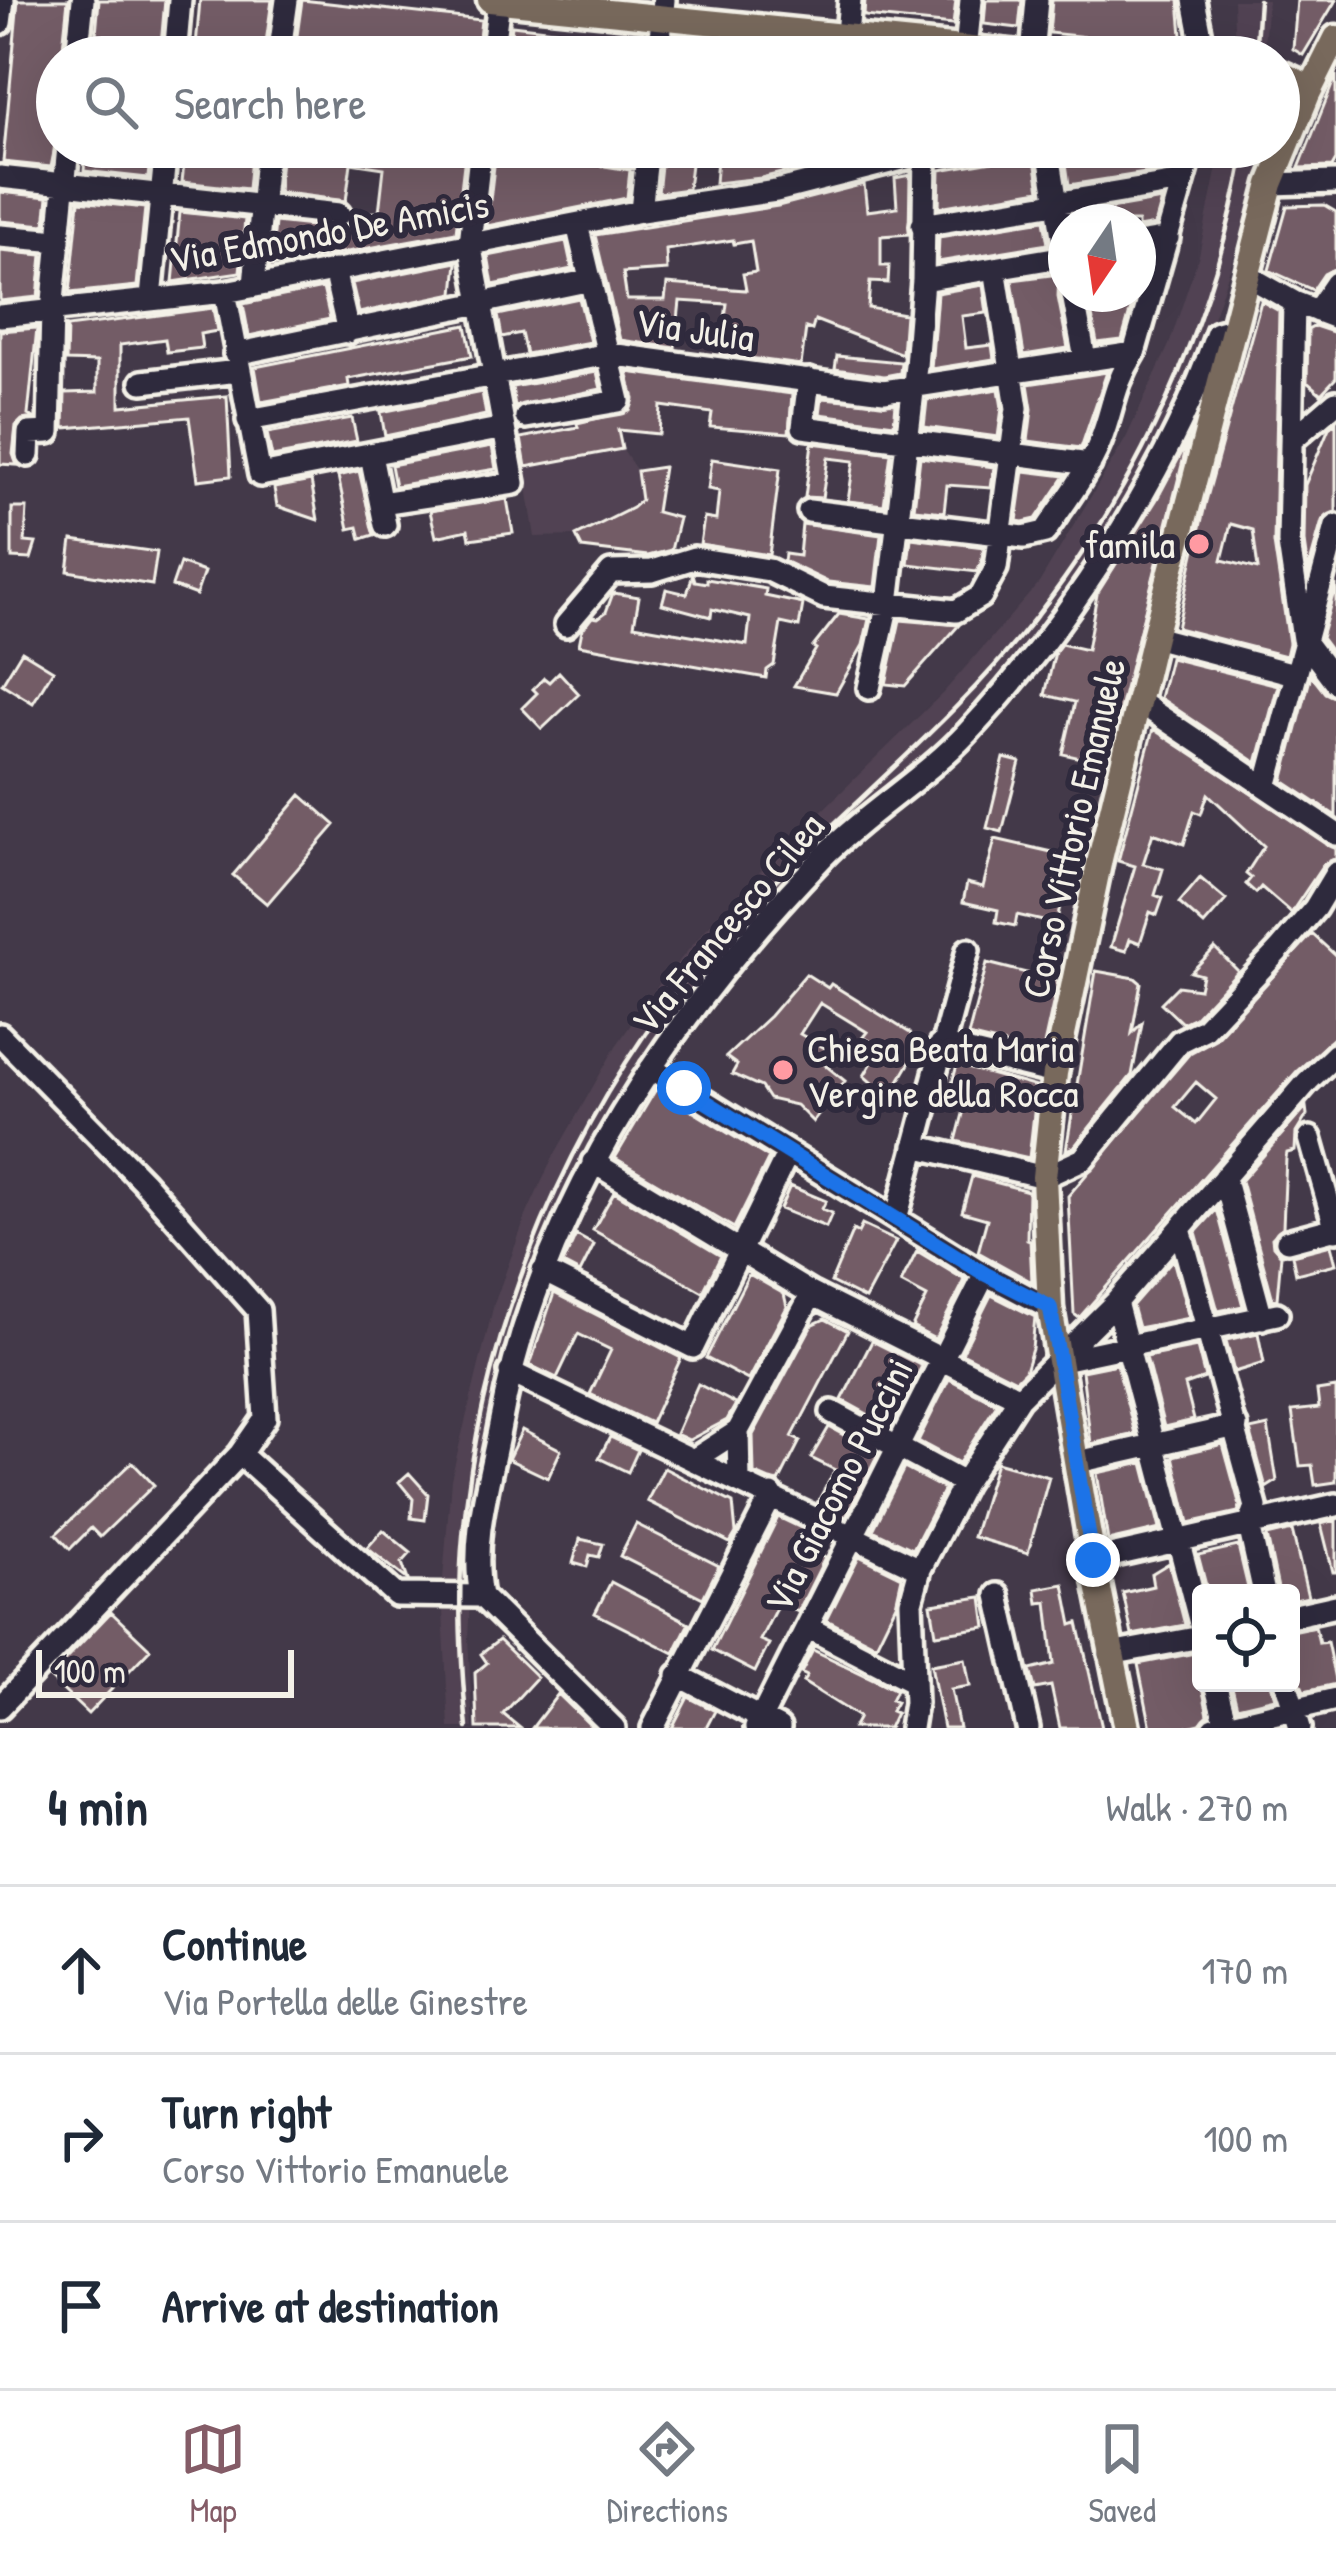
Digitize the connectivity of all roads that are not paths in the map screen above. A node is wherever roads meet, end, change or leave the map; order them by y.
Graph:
1 (2, 0) edge
2 (83, 0) edge
3 (180, 0) edge
4 (287, 0) edge
5 (496, 0) edge
6 (850, 0) edge
7 (971, 0) edge
8 (1037, 0) edge
9 (1194, 0) edge
10 (663, 8) edge
11 (0, 22) edge
12 (847, 35) junction
13 (79, 36) edge
14 (177, 36) edge
15 (282, 36) edge
16 (493, 36) edge
17 (855, 36) edge
18 (967, 36) edge
19 (1040, 36) edge
20 (1201, 36) edge
21 (1332, 45) edge
22 (1300, 67) edge
23 (1300, 82) edge
24 (1308, 94) junction
25 (1300, 97) edge
26 (1300, 113) edge
27 (66, 168) edge
28 (164, 168) edge
29 (265, 168) edge
30 (479, 168) edge
31 (646, 168) edge
32 (866, 168) edge
33 (924, 168) edge
34 (1051, 168) edge
35 (1186, 168) edge
36 (1276, 168) edge
37 (1277, 168) edge
38 (1275, 173) junction
39 (0, 177) edge
40 (1182, 182) junction
41 (1334, 183) edge
42 (64, 184) junction
43 (161, 196) junction
44 (1057, 203) junction
45 (260, 207) junction
46 (641, 211) junction
47 (339, 214) dead end
48 (577, 224) junction
49 (922, 225) junction
50 (0, 236) edge
51 (1168, 238) junction
52 (1156, 240) edge
53 (59, 241) junction
54 (470, 243) junction
55 (1048, 260) edge
56 (995, 268) junction
57 (334, 270) junction
58 (1248, 276) junction
59 (591, 280) junction
60 (923, 280) junction
61 (1336, 283) edge
62 (254, 285) junction
63 (225, 292) junction
64 (151, 298) junction
65 (1294, 302) junction
66 (481, 305) junction
67 (52, 311) junction
68 (1076, 312) edge
69 (1327, 315) edge
70 (0, 316) edge
71 (1234, 328) junction
72 (348, 332) junction
73 (1134, 353) junction
74 (609, 354) junction
75 (1085, 358) junction
76 (236, 362) junction
77 (1011, 370) junction
78 (494, 375) junction
79 (809, 380) junction
80 (142, 382) dead end
81 (913, 388) junction
82 (1333, 408) edge
83 (526, 416) dead end
84 (248, 420) junction
85 (504, 428) junction
86 (907, 440) junction
87 (1293, 440) junction
88 (1012, 454) junction
89 (28, 455) dead end
90 (371, 455) junction
91 (1090, 464) junction
92 (809, 512) dead end
93 (898, 522) junction
94 (1336, 526) edge
95 (1000, 534) junction
96 (888, 603) junction
97 (566, 626) dead end
98 (1154, 637) junction
99 (1303, 639) junction
100 (1294, 674) junction
101 (1336, 683) edge
102 (869, 688) dead end
103 (1139, 702) junction
104 (1266, 787) junction
105 (1336, 834) edge
106 (1336, 873) edge
107 (968, 950) dead end
108 (0, 1035) edge
109 (940, 1045) junction
110 (1332, 1062) edge
111 (651, 1068) junction
112 (1054, 1072) junction
113 (1310, 1138) dead end
114 (915, 1146) junction
115 (788, 1153) junction
116 (1326, 1158) edge
117 (593, 1162) junction
118 (1044, 1177) junction
119 (1224, 1178) junction
120 (896, 1219) junction
121 (1180, 1229) junction
122 (1336, 1229) edge
123 (1287, 1241) dead end
124 (742, 1250) junction
125 (543, 1271) junction
126 (985, 1274) junction
127 (812, 1294) junction
128 (1116, 1302) junction
129 (1050, 1307) junction
130 (1210, 1330) junction
131 (1128, 1348) junction
132 (941, 1360) junction
133 (1061, 1360) junction
134 (510, 1372) junction
135 (1019, 1398) junction
136 (832, 1412) dead end
137 (1236, 1426) junction
138 (738, 1431) junction
139 (898, 1446) junction
140 (1153, 1446) junction
141 (240, 1454) junction
142 (693, 1460) junction
143 (1078, 1462) junction
144 (739, 1482) junction
145 (964, 1483) junction
146 (772, 1495) junction
147 (1336, 1505) edge
148 (1249, 1525) junction
149 (853, 1536) junction
150 (1178, 1541) junction
151 (1093, 1560) junction
152 (920, 1569) junction
153 (1262, 1584) edge
154 (998, 1595) dead end
155 (481, 1596) junction
156 (1192, 1596) edge
157 (1336, 1606) edge
158 (1300, 1614) edge
159 (807, 1628) junction
160 (1192, 1634) edge
161 (1110, 1654) junction
162 (678, 1675) junction
163 (914, 1682) junction
164 (1216, 1692) edge
165 (1336, 1699) edge
166 (0, 1707) edge
167 (1296, 1719) edge
168 (765, 1725) edge
169 (1222, 1727) edge
170 (614, 1728) edge
171 (653, 1728) edge
172 (911, 1728) edge
173 (1028, 1728) edge
174 (1127, 1728) edge

1 - 11 street
2 - 13 street
3 - 14 street
4 - 15 street
5 - 10 main road
5 - 16 street
6 - 12 street
7 - 18 street
8 - 19 street
9 - 20 street
10 - 12 main road
12 - 17 main road
21 - 22 main road
21 - 24 main road, Corso Vittorio Emanuele
23 - 24 main road
24 - 25 main road
24 - 26 main road, Corso Vittorio Emanuele
27 - 42 street
28 - 43 street
29 - 45 street
30 - 54 street
31 - 46 street
32 - 46 street, Via Edmondo De Amicis
33 - 49 street
34 - 44 street
35 - 40 street
36 - 38 main road
37 - 38 main road, Corso Vittorio Emanuele
38 - 41 street
38 - 58 main road, Corso Vittorio Emanuele
39 - 42 street
40 - 44 street
40 - 51 street
42 - 43 street
42 - 53 street
43 - 45 street
43 - 64 street
44 - 49 street
45 - 47 street
45 - 62 street
46 - 48 street, Via Edmondo De Amicis
48 - 54 street, Via Edmondo De Amicis
48 - 59 street
49 - 60 street
50 - 53 street
51 - 52 street
51 - 73 street
53 - 67 street
54 - 57 street, Via Edmondo De Amicis
54 - 66 street
55 - 56 street
56 - 60 street
56 - 77 street
57 - 62 street, Via Edmondo De Amicis
57 - 72 street
58 - 65 street
58 - 71 main road, Corso Vittorio Emanuele
59 - 66 street
59 - 74 street
60 - 81 street
61 - 69 street
62 - 63 street, Via Edmondo De Amicis
63 - 64 street, Via Edmondo De Amicis
63 - 76 street
64 - 67 street, Via Edmondo De Amicis
65 - 69 street
65 - 87 street
66 - 72 street
66 - 78 street
67 - 70 street, Via Edmondo De Amicis
67 - 89 street
68 - 75 street
71 - 98 main road, Corso Vittorio Emanuele
71 - 111 street, Via Francesco Cilea
72 - 76 street
73 - 75 street, Via Julia
73 - 91 street
74 - 78 street, Via Julia
74 - 79 street, Via Julia
74 - 83 street
75 - 77 street, Via Julia
76 - 80 street
76 - 84 street
77 - 81 street, Via Julia
77 - 88 street
78 - 84 street, Via Julia
78 - 85 street
79 - 81 street, Via Julia
79 - 86 street
81 - 86 street
82 - 87 street
84 - 90 street
85 - 90 street
85 - 90 street
86 - 88 street
86 - 93 street
87 - 99 street
88 - 91 street
88 - 95 street
91 - 95 street
92 - 93 street
93 - 95 street
93 - 96 street
94 - 99 street
95 - 96 street
96 - 97 street
96 - 102 street
98 - 100 street
98 - 103 main road, Corso Vittorio Emanuele
99 - 100 street
99 - 101 street
100 - 104 street
103 - 104 street
103 - 112 main road, Corso Vittorio Emanuele
104 - 105 street
106 - 118 street
107 - 109 street
108 - 141 street
109 - 112 street
109 - 114 street
110 - 119 street
111 - 115 street
111 - 117 street, Via Francesco Cilea
112 - 118 main road, Corso Vittorio Emanuele
113 - 116 street
114 - 118 street
114 - 120 street
115 - 120 street
115 - 124 street
116 - 122 street
117 - 124 street
117 - 125 street, Via Francesco Cilea
118 - 129 main road, Corso Vittorio Emanuele
119 - 121 street
119 - 130 street
120 - 126 street
121 - 128 street
121 - 130 street
122 - 123 street
124 - 125 street
124 - 127 street
125 - 134 street, Via Francesco Cilea
126 - 129 street
126 - 132 street, Via Giacomo Puccini
127 - 132 street
127 - 138 street
128 - 131 street
128 - 133 street
129 - 133 main road, Corso Vittorio Emanuele
130 - 131 street
130 - 137 street
131 - 133 street
131 - 140 street
132 - 135 street
132 - 139 street, Via Giacomo Puccini
133 - 135 street
133 - 143 main road, Corso Vittorio Emanuele
134 - 142 street
134 - 155 street, Via Francesco Cilea
135 - 145 street
136 - 139 street
137 - 140 street
137 - 148 street
138 - 142 street
138 - 144 street
139 - 145 street
139 - 149 street, Via Giacomo Puccini
140 - 143 street
140 - 150 street
141 - 155 street
141 - 166 street
142 - 144 street
143 - 151 main road, Corso Vittorio Emanuele
144 - 146 street
145 - 152 street
146 - 149 street
146 - 162 street
147 - 148 street
148 - 150 street
148 - 153 street
149 - 152 street
149 - 159 street, Via Giacomo Puccini
150 - 151 street
150 - 156 street
151 - 161 main road, Corso Vittorio Emanuele
152 - 163 street
154 - 173 street
155 - 170 street
157 - 158 street
159 - 163 street
159 - 168 street, Via Giacomo Puccini
160 - 161 street
161 - 174 main road, Corso Vittorio Emanuele
162 - 168 street
162 - 171 street
163 - 172 street
164 - 169 street
165 - 167 street
167 - 169 street

